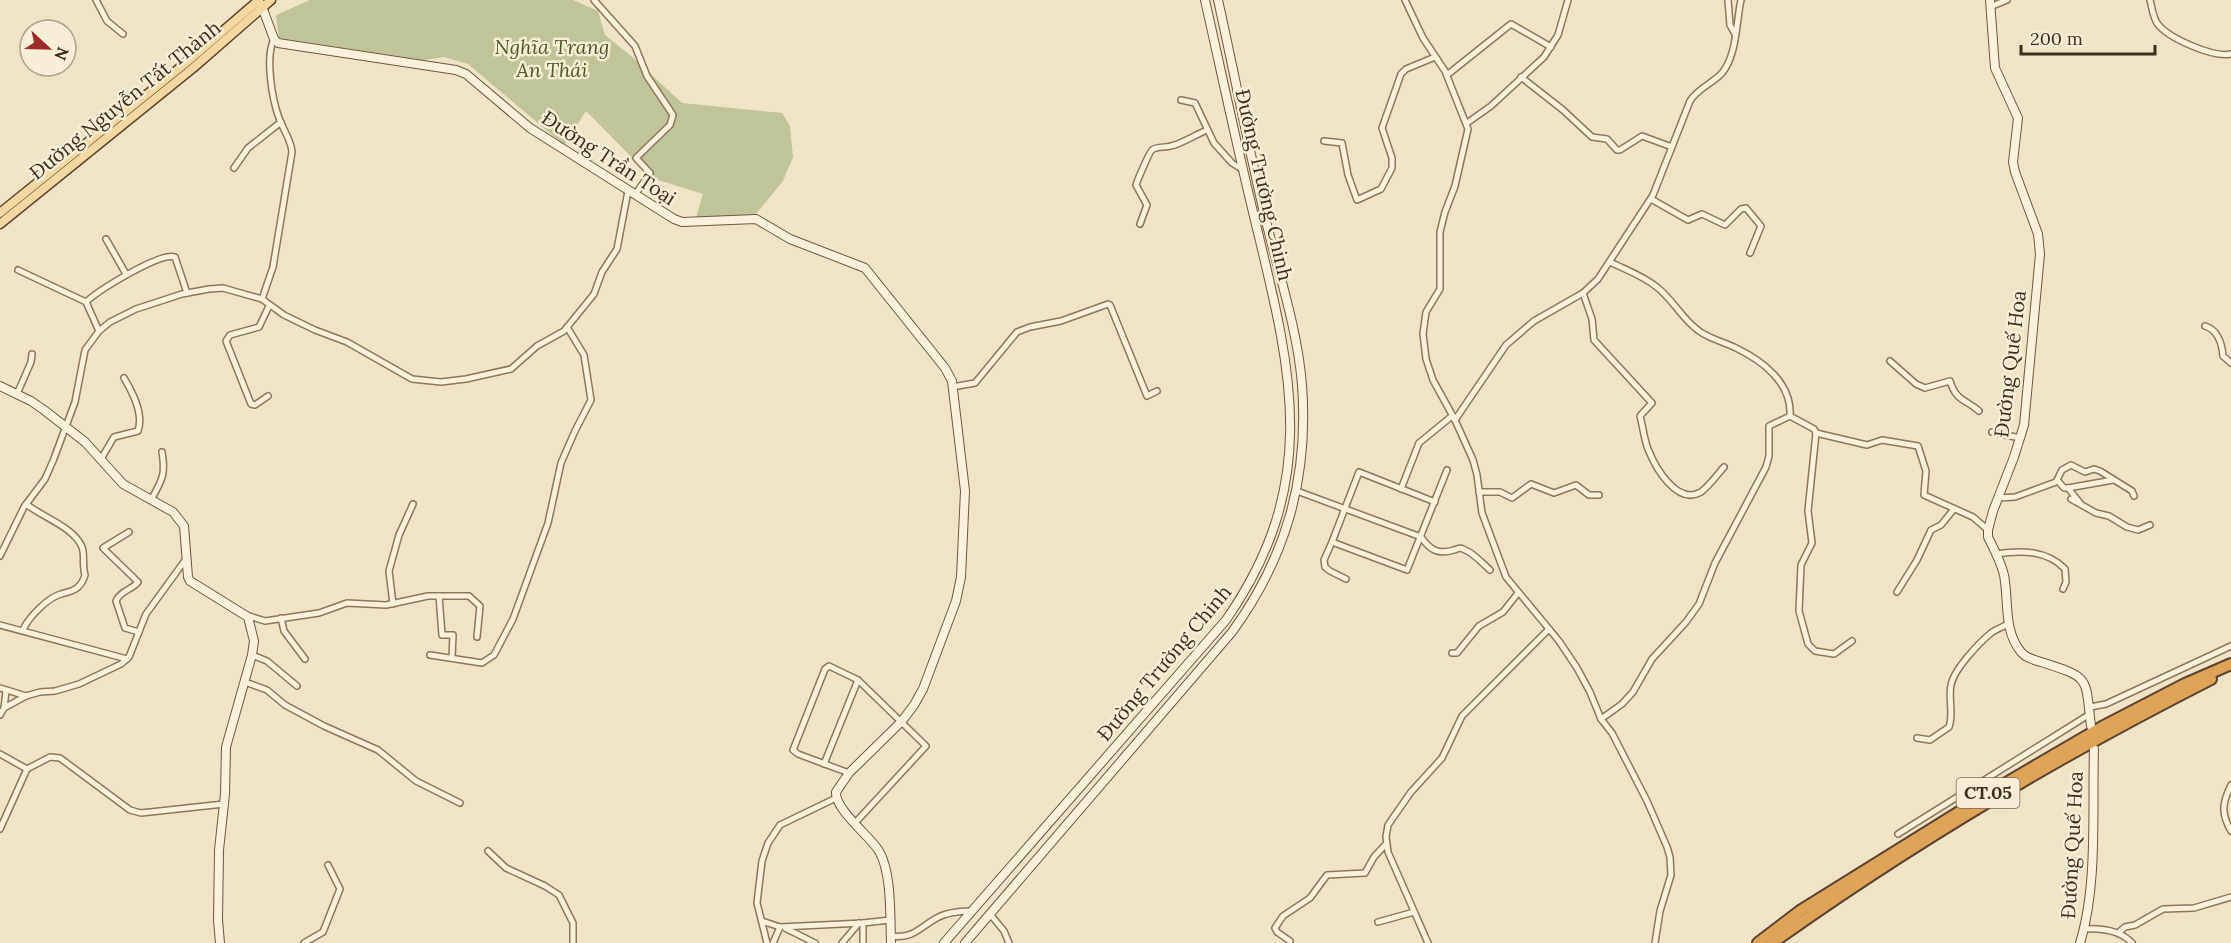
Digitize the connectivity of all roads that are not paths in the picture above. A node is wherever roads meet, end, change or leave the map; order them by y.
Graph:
1 (96, 0) edge
2 (271, 0) edge
3 (594, 0) edge
4 (1205, 0) edge
5 (1218, 0) edge
6 (1405, 0) edge
7 (1568, 0) edge
8 (1728, 0) edge
9 (1741, 0) edge
10 (2007, 0) edge
11 (2150, 0) edge
12 (260, 2) edge
13 (1990, 3) edge
14 (123, 34) dead end
15 (1735, 34) junction
16 (274, 39) junction
17 (1551, 47) junction
18 (2231, 54) edge
19 (1436, 57) junction
20 (1447, 75) junction
21 (1521, 77) junction
22 (1181, 100) dead end
23 (281, 122) junction
24 (1467, 123) junction
25 (1207, 130) junction
26 (1324, 141) dead end
27 (1672, 147) junction
28 (234, 168) dead end
29 (1243, 170) junction
30 (631, 193) junction
31 (1651, 199) junction
32 (0, 213) edge
33 (0, 224) edge
34 (1140, 224) dead end
35 (106, 239) dead end
36 (1750, 254) dead end
37 (1610, 262) junction
38 (18, 270) dead end
39 (126, 274) junction
40 (188, 293) junction
41 (1583, 293) junction
42 (262, 299) junction
43 (86, 302) junction
44 (269, 306) junction
45 (2205, 326) dead end
46 (567, 327) junction
47 (99, 331) junction
48 (32, 354) dead end
49 (1890, 361) dead end
50 (2231, 363) edge
51 (124, 378) dead end
52 (0, 386) edge
53 (952, 387) junction
54 (1157, 391) dead end
55 (17, 394) junction
56 (268, 396) dead end
57 (1978, 411) dead end
58 (1790, 416) junction
59 (1453, 418) junction
60 (66, 426) junction
61 (1992, 432) dead end
62 (1816, 433) junction
63 (2020, 438) junction
64 (1290, 441) junction
65 (1303, 441) junction
66 (162, 452) dead end
67 (101, 459) junction
68 (1724, 467) dead end
69 (1447, 470) dead end
70 (2113, 480) junction
71 (2058, 481) junction
72 (2068, 488) junction
73 (1401, 489) junction
74 (1297, 490) junction
75 (1479, 492) junction
76 (1599, 495) dead end
77 (2134, 496) dead end
78 (1998, 498) junction
79 (2071, 499) dead end
80 (151, 500) junction
81 (1435, 502) junction
82 (26, 504) junction
83 (413, 504) dead end
84 (1345, 507) junction
85 (2083, 507) junction
86 (1954, 509) junction
87 (2150, 525) dead end
88 (1988, 530) junction
89 (129, 532) dead end
90 (1421, 537) junction
91 (1332, 542) junction
92 (1996, 555) junction
93 (0, 556) edge
94 (187, 557) junction
95 (1490, 570) dead end
96 (1347, 579) dead end
97 (2063, 589) dead end
98 (1897, 592) dead end
99 (1518, 593) junction
100 (439, 596) junction
101 (393, 604) junction
102 (246, 615) junction
103 (281, 618) junction
104 (1223, 624) junction
105 (2008, 624) junction
106 (0, 625) edge
107 (1550, 629) junction
108 (23, 630) junction
109 (1233, 631) junction
110 (138, 632) junction
111 (477, 637) dead end
112 (1852, 641) dead end
113 (2231, 646) edge
114 (1452, 653) dead end
115 (252, 655) junction
116 (430, 655) dead end
117 (452, 657) junction
118 (305, 658) dead end
119 (127, 659) junction
120 (2231, 664) edge
121 (2231, 671) edge
122 (858, 680) junction
123 (245, 682) junction
124 (297, 686) dead end
125 (3, 689) edge
126 (26, 696) junction
127 (4, 708) junction
128 (2090, 711) junction
129 (0, 715) edge
130 (1601, 719) junction
131 (902, 721) junction
132 (2091, 726) dead end
133 (1917, 738) dead end
134 (2094, 749) dead end
135 (0, 754) edge
136 (824, 764) junction
137 (27, 769) junction
138 (849, 773) junction
139 (2231, 785) edge
140 (836, 798) junction
141 (460, 803) dead end
142 (224, 804) junction
143 (855, 823) junction
144 (0, 829) edge
145 (2231, 831) edge
146 (1898, 834) dead end
147 (1386, 844) junction
148 (488, 851) dead end
149 (328, 865) dead end
150 (2231, 897) edge
151 (973, 911) junction
152 (1414, 912) junction
153 (990, 914) junction
154 (762, 921) junction
155 (890, 921) junction
156 (1378, 922) dead end
157 (861, 923) junction
158 (843, 924) junction
159 (782, 927) junction
160 (2084, 929) junction
161 (2118, 933) junction
162 (849, 936) junction
163 (891, 940) edge
164 (1290, 941) dead end
165 (220, 943) edge
166 (304, 943) edge
167 (573, 943) edge
168 (767, 943) edge
169 (773, 943) edge
170 (815, 943) edge
171 (842, 943) edge
172 (863, 943) edge
173 (944, 943) edge
174 (965, 943) edge
175 (1009, 943) edge
176 (1428, 943) edge
177 (1655, 943) edge
178 (1758, 943) edge
179 (1772, 943) edge
180 (2080, 943) edge
181 (2132, 943) edge

1 - 14 street
2 - 12 main road, Đường Nguyễn Tất Thành
3 - 30 street
4 - 29 street, Đường Trường Chinh
5 - 65 street, Đường Trường Chinh
6 - 19 street
7 - 17 street
8 - 15 street
9 - 15 street
10 - 13 street
11 - 18 street
12 - 16 street
12 - 32 main road, Đường Nguyễn Tất Thành
12 - 33 main road, Đường Nguyễn Tất Thành
13 - 63 street, Đường Quế Hoa
15 - 27 street
16 - 23 street
16 - 30 street, Đường Trần Toại
17 - 20 street
17 - 21 street
19 - 20 street
19 - 26 street
20 - 24 street
21 - 24 street
21 - 27 street
22 - 25 street
23 - 28 street
23 - 42 street
24 - 59 street
25 - 29 street
25 - 34 street
27 - 31 street
29 - 64 street, Đường Trường Chinh
30 - 46 street
30 - 53 street, Đường Trần Toại
31 - 36 street
31 - 37 street
35 - 39 street
37 - 41 street
37 - 58 street
38 - 43 street
39 - 40 street
39 - 43 street
40 - 42 street
40 - 47 street
41 - 59 street
41 - 68 street
42 - 44 street
43 - 47 street
44 - 46 street
44 - 56 street
45 - 50 street
46 - 117 street
47 - 60 street
48 - 55 street
49 - 57 street
51 - 67 street
52 - 55 street
53 - 54 street
53 - 131 street, Đường Trần Toại
55 - 60 street
58 - 62 street
58 - 130 street
59 - 73 street
59 - 75 street
60 - 67 street
60 - 82 street
61 - 63 street
62 - 86 street
62 - 112 street
63 - 78 street, Đường Quế Hoa
64 - 65 street
64 - 104 street, Đường Trường Chinh
65 - 74 street, Đường Trường Chinh
66 - 80 street
67 - 80 street
69 - 81 street
70 - 71 street
70 - 72 street
70 - 77 street
71 - 72 street
71 - 78 street
72 - 85 street
73 - 81 street
73 - 84 street
74 - 84 street
74 - 109 street, Đường Trường Chinh
75 - 76 street
75 - 99 street
78 - 88 street, Đường Quế Hoa
79 - 85 street
80 - 94 street
81 - 90 street
82 - 93 street
82 - 108 street
83 - 101 street
84 - 90 street
84 - 91 street
85 - 87 street
86 - 88 street
86 - 98 street
88 - 92 street
89 - 110 street
90 - 91 street
90 - 95 street
91 - 96 street
92 - 97 street
92 - 105 street
94 - 102 street
94 - 110 street
99 - 107 street
99 - 114 street
100 - 101 street
100 - 111 street
100 - 117 street
101 - 103 street
102 - 103 street
102 - 115 street
103 - 118 street
104 - 109 street
104 - 151 street, Đường Trường Chinh
105 - 128 street
105 - 133 street
106 - 108 street
107 - 130 street
107 - 147 street
108 - 119 street
109 - 153 street, Đường Trường Chinh
110 - 119 street
113 - 128 street
115 - 123 street
115 - 124 street
116 - 117 street
119 - 126 street
120 - 178 highway, CT.05
121 - 179 highway, CT.05
122 - 131 street
122 - 136 street
122 - 136 street
123 - 141 street
123 - 142 street
125 - 126 street
125 - 127 street
126 - 127 street
127 - 129 street
128 - 132 street
128 - 146 street
130 - 177 street
131 - 138 street, Đường Trần Toại
131 - 143 street
134 - 160 street, Đường Quế Hoa
135 - 137 street
136 - 138 street
137 - 142 street
137 - 144 street
138 - 140 street, Đường Trần Toại
139 - 145 street
140 - 143 street
140 - 154 street
142 - 165 street
143 - 155 street
147 - 152 street
147 - 164 street
148 - 167 street
149 - 166 street
150 - 161 street
151 - 163 street
151 - 173 street, Đường Trường Chinh
152 - 156 street
152 - 176 street
153 - 174 street, Đường Trường Chinh
153 - 175 street
154 - 159 street
154 - 168 street
155 - 157 street
155 - 163 street
157 - 158 street
157 - 162 street
157 - 172 street
158 - 159 street
158 - 162 street
159 - 169 street
159 - 170 street
160 - 161 street
160 - 180 street, Đường Quế Hoa
161 - 181 street
162 - 171 street

